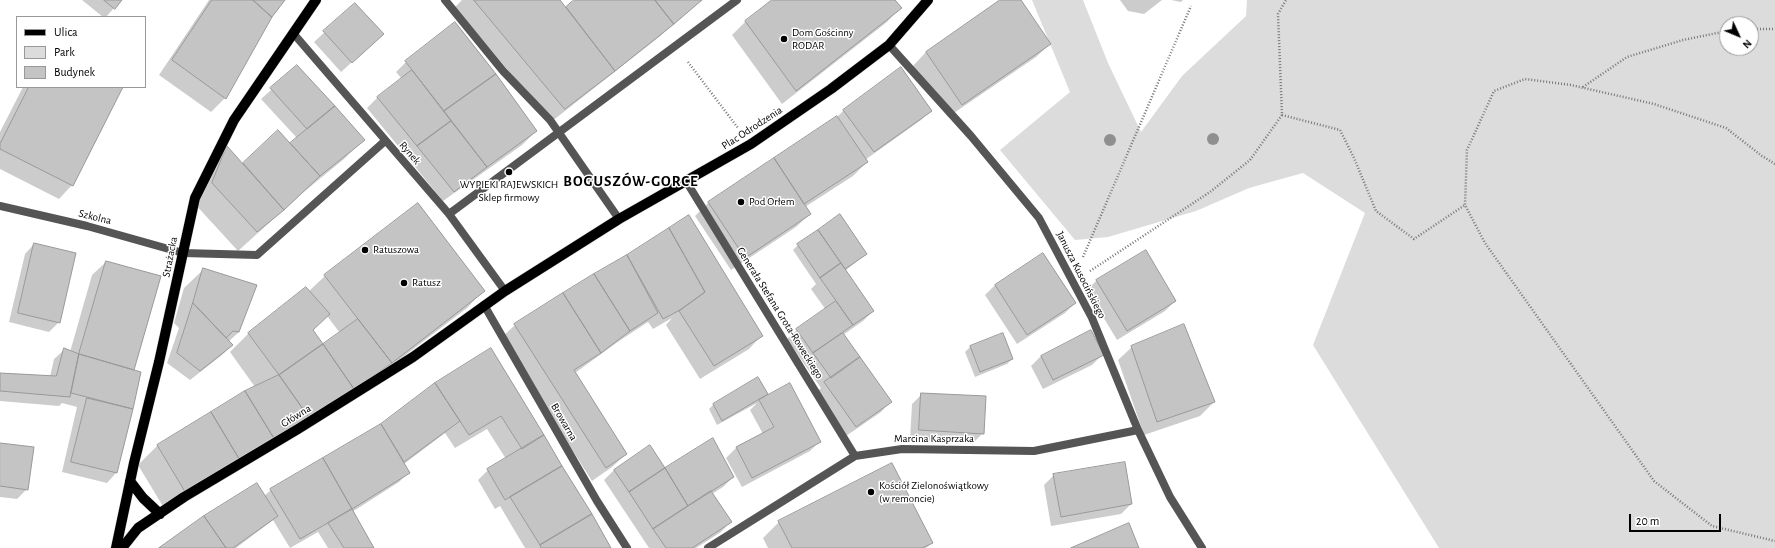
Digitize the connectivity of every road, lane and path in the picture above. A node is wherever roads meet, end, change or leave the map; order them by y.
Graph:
1 (316, 0) edge
2 (445, 0) edge
3 (737, 0) edge
4 (928, 0) edge
5 (1286, 0) edge
6 (1190, 6) dead end
7 (1759, 29) edge
8 (1775, 29) edge
9 (293, 33) junction
10 (1719, 33) edge
11 (889, 45) junction
12 (684, 56) dead end
13 (1583, 88) junction
14 (1282, 115) junction
15 (741, 132) dead end
16 (559, 133) junction
17 (385, 141) junction
18 (1775, 164) edge
19 (686, 181) junction
20 (1465, 205) junction
21 (0, 206) edge
22 (449, 214) junction
23 (620, 219) junction
24 (183, 253) junction
25 (1073, 282) junction
26 (505, 291) junction
27 (484, 306) junction
28 (1138, 430) junction
29 (855, 456) junction
30 (130, 481) junction
31 (160, 514) junction
32 (1775, 541) edge
33 (116, 548) edge
34 (122, 548) edge
35 (627, 548) edge
36 (708, 548) edge
37 (1202, 548) edge

1 - 9 main road, Strażacka
2 - 16 street
3 - 16 street
4 - 11 main road, Plac Odrodzenia
5 - 14 path
6 - 25 path
7 - 8 path
9 - 17 street, Rynek
9 - 24 main road, Strażacka
10 - 13 path
11 - 19 main road, Plac Odrodzenia
11 - 25 street, Janusza Kusocińskiego
12 - 15 path, Plac Odrodzenia
13 - 18 path
13 - 20 path
14 - 20 path
14 - 25 path
16 - 22 street
16 - 23 street
17 - 22 street, Rynek
17 - 24 street, Szkolna
19 - 23 main road, Plac Odrodzenia
19 - 29 street, Generała Stefana Grota-Roweckiego
20 - 32 path
21 - 24 street, Szkolna
22 - 26 street, Rynek
23 - 26 main road, Plac Odrodzenia
24 - 30 main road, Strażacka
25 - 28 street, Janusza Kusocińskiego
26 - 27 main road, Plac Odrodzenia
27 - 31 main road, Główna
27 - 35 street, Browarna
28 - 29 street, Marcina Kasprzaka
28 - 37 street, Janusza Kusocińskiego
29 - 36 street, Marcina Kasprzaka
30 - 31 main road
30 - 33 main road, Strażacka
31 - 34 main road, Główna

